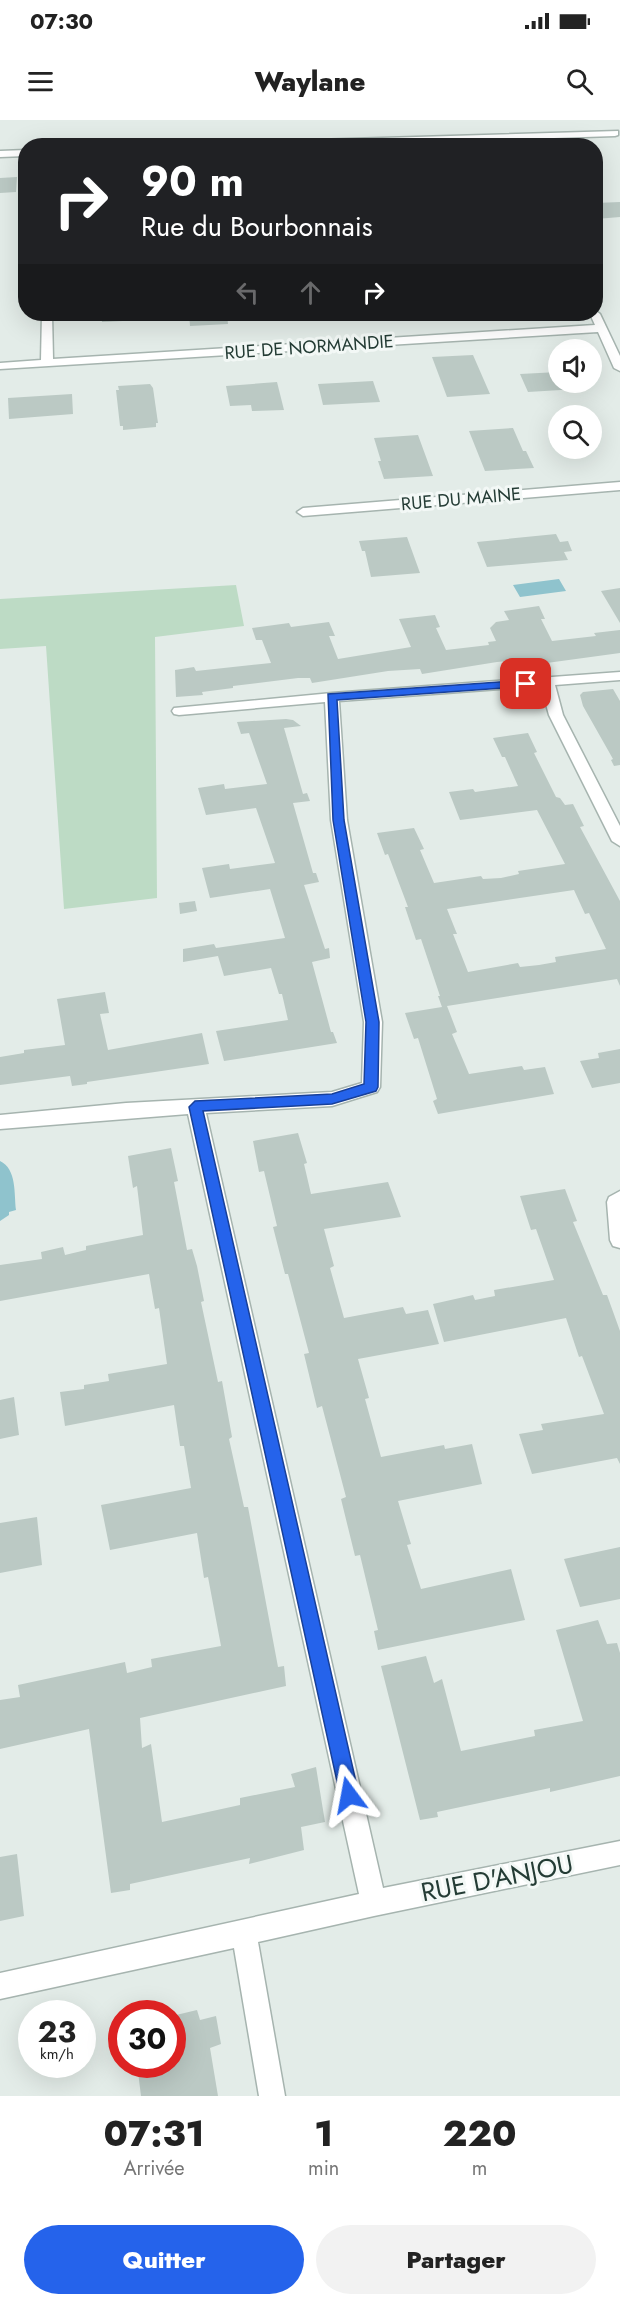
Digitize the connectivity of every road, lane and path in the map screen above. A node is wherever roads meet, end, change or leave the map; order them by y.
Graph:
1 (599, 120) edge
2 (617, 135) edge
3 (566, 138) edge
4 (18, 153) edge
5 (0, 154) edge
6 (47, 321) edge
7 (598, 321) edge
8 (602, 328) junction
9 (46, 363) junction
10 (0, 366) edge
11 (620, 368) edge
12 (620, 486) edge
13 (303, 512) dead end
14 (620, 676) edge
15 (547, 682) junction
16 (332, 697) junction
17 (179, 711) dead end
18 (620, 841) edge
19 (195, 1107) junction
20 (0, 1122) edge
21 (620, 1199) edge
22 (620, 1240) edge
23 (620, 1853) edge
24 (374, 1903) junction
25 (244, 1933) junction
26 (0, 1986) edge
27 (272, 2096) edge

1 - 2 street
2 - 3 street
4 - 5 street
6 - 9 street
7 - 8 street
8 - 9 street, RUE DE NORMANDIE
8 - 11 street
9 - 10 street, RUE DE NORMANDIE
12 - 13 street, RUE DU MAINE
14 - 15 street
15 - 16 street
15 - 18 street
16 - 17 street
16 - 19 street
19 - 20 street
19 - 24 street
21 - 22 street
23 - 24 street, RUE D'ANJOU
24 - 25 street, RUE D'ANJOU
25 - 26 street, RUE D'ANJOU
25 - 27 street

